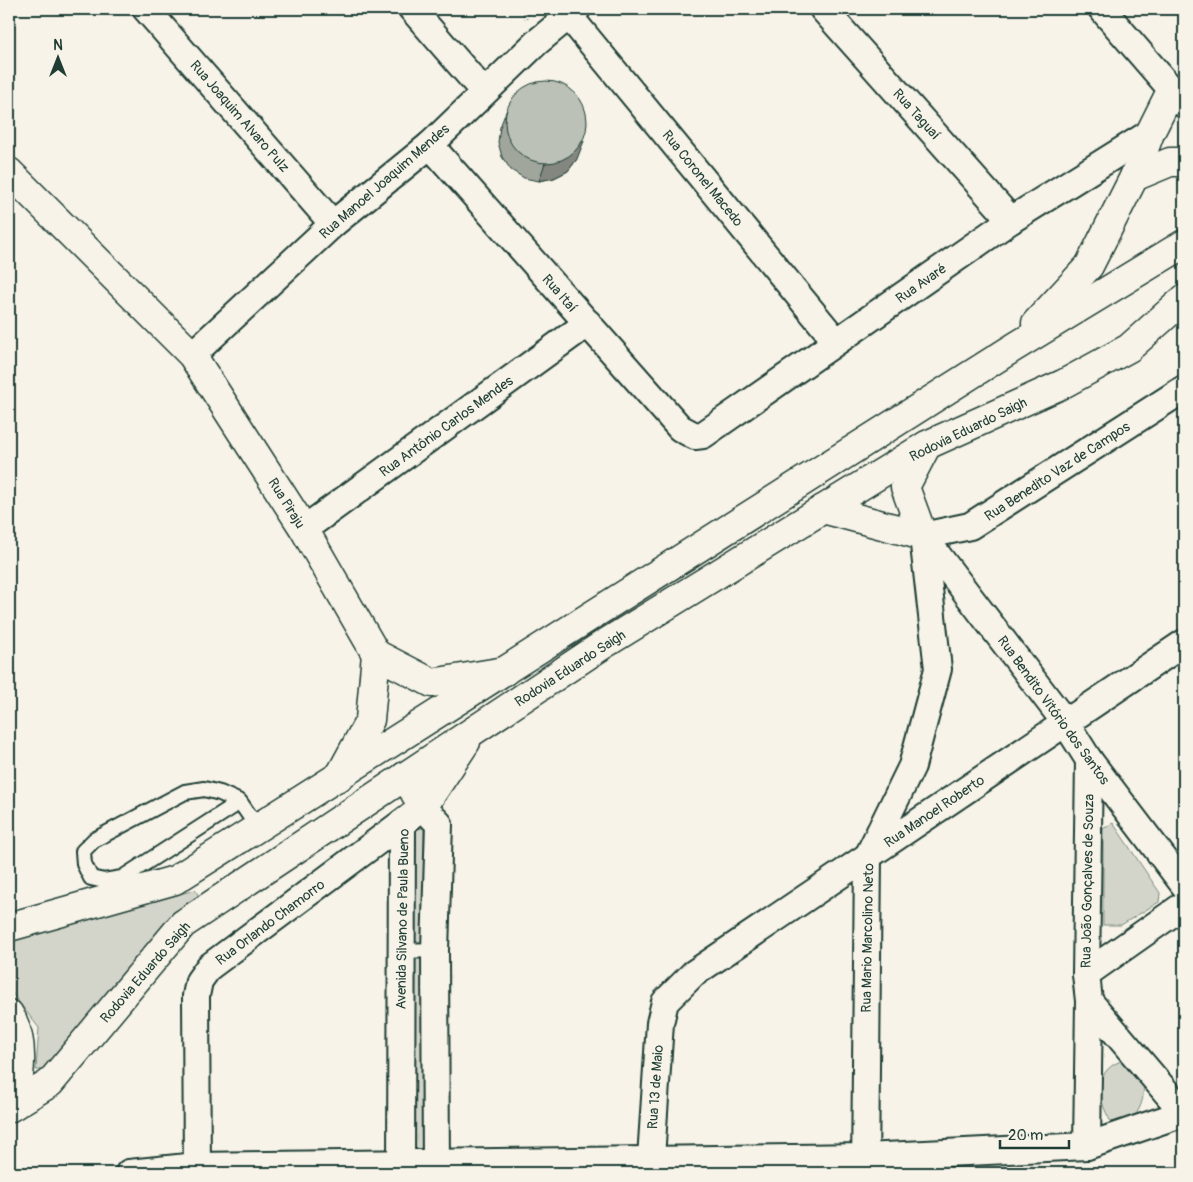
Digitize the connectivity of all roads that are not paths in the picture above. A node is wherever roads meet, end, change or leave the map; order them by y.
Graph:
1 (146, 9) edge
2 (412, 9) edge
3 (822, 9) edge
4 (1102, 9) edge
5 (573, 12) edge
6 (484, 92) junction
7 (1178, 96) edge
8 (1150, 133) junction
9 (430, 145) junction
10 (1184, 162) edge
11 (9, 172) edge
12 (1134, 177) junction
13 (1011, 220) junction
14 (334, 224) junction
15 (1184, 244) edge
16 (1184, 299) edge
17 (588, 323) junction
18 (836, 341) junction
19 (1013, 348) junction
20 (192, 355) junction
21 (1184, 389) edge
22 (695, 436) joint
23 (927, 445) junction
24 (823, 509) junction
25 (304, 529) junction
26 (922, 536) junction
27 (1184, 643) edge
28 (376, 654) junction
29 (505, 671) junction
30 (1065, 722) junction
31 (474, 731) junction
32 (1089, 760) junction
33 (405, 776) junction
34 (339, 777) junction
35 (240, 802) junction
36 (413, 815) junction
37 (258, 828) junction
38 (868, 856) junction
39 (1184, 885) edge
40 (1184, 905) edge
41 (9, 927) edge
42 (400, 950) junction
43 (435, 950) junction
44 (1086, 974) junction
45 (1089, 1001) junction
46 (665, 1002) joint
47 (9, 1014) edge
48 (11, 1106) edge
49 (1184, 1113) edge
50 (1087, 1146) junction
51 (865, 1165) edge
52 (650, 1167) edge
53 (401, 1168) edge
54 (436, 1168) edge
55 (197, 1170) edge
56 (129, 1173) edge

1 - 14 street, Rua Joaquim Alvaro Pulz
2 - 6 street
3 - 13 street, Rua Taguaí
4 - 7 street
5 - 6 street, Rua Manoel Joaquim Mendes
5 - 18 street, Rua Coronel Macedo
6 - 9 street, Rua Manoel Joaquim Mendes
7 - 8 main road
8 - 12 main road
8 - 13 street, Rua Avaré
9 - 14 street, Rua Manoel Joaquim Mendes
9 - 17 street, Rua Itaí
10 - 12 main road
11 - 20 main road, Rua Piraju
12 - 19 main road
13 - 18 street, Rua Avaré
14 - 20 street, Rua Manoel Joaquim Mendes
15 - 19 main road
16 - 23 main road, Rodovia Eduardo Saigh
17 - 22 street, Rua Itaí
17 - 25 street, Rua Antônio Carlos Mendes
18 - 22 street, Rua Avaré
19 - 29 main road
20 - 25 main road, Rua Piraju
21 - 26 street, Rua Benedito Vaz de Campos
23 - 24 main road, Rodovia Eduardo Saigh
23 - 26 main road
24 - 26 main road
24 - 31 main road, Rodovia Eduardo Saigh
25 - 28 main road, Rua Piraju
26 - 30 street, Rua Bendito Vitório dos Santos
26 - 38 street, Rua Mario Marcolino Neto
27 - 30 street, Rua Manoel Roberto
28 - 29 main road
28 - 34 main road
29 - 34 main road
30 - 32 street, Rua Bendito Vitório dos Santos
30 - 38 street, Rua Manoel Roberto
31 - 33 main road, Rodovia Eduardo Saigh
31 - 36 main road
32 - 39 street, Rua Bendito Vitório dos Santos
32 - 44 street, Rua João Gonçalves de Souza
33 - 36 main road
33 - 48 main road, Rodovia Eduardo Saigh
34 - 37 main road
35 - 35 lane
35 - 37 lane
36 - 42 street, Avenida Silvano de Paula Bueno
36 - 43 street
36 - 55 street, Rua Orlando Chamorro
37 - 41 main road
38 - 46 street, Rua Manoel Roberto
38 - 51 street, Rua Mario Marcolino Neto
40 - 44 street
42 - 43 lane
42 - 53 street, Avenida Silvano de Paula Bueno
43 - 54 street
44 - 45 street, Rua João Gonçalves de Souza
45 - 49 street
45 - 50 street, Rua João Gonçalves de Souza
46 - 52 street, Rua 13 de Maio
47 - 48 main road
49 - 50 street
50 - 51 street
51 - 52 street
52 - 54 street
53 - 54 street
53 - 55 street
55 - 56 street

